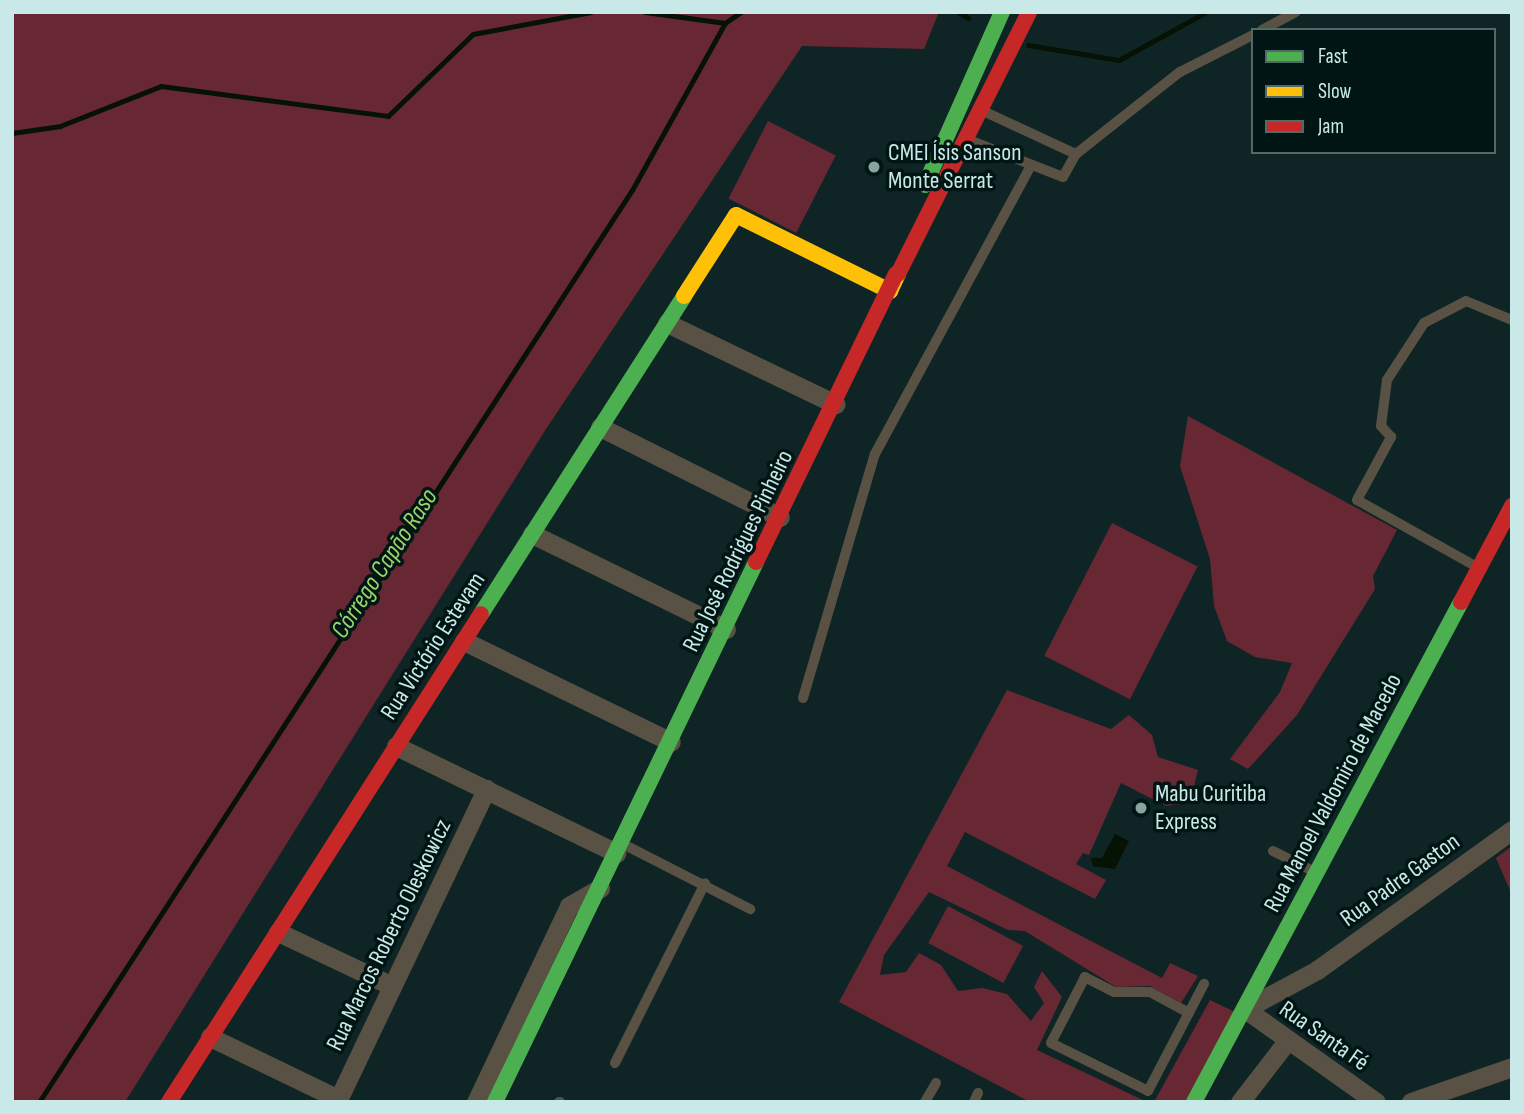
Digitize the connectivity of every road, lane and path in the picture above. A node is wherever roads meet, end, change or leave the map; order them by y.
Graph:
1 (1002, 12) edge
2 (1029, 12) edge
3 (1296, 12) edge
4 (1266, 28) edge
5 (1251, 36) edge
6 (980, 110) junction
7 (965, 139) junction
8 (1076, 154) junction
9 (1029, 169) junction
10 (890, 291) junction
11 (1512, 320) edge
12 (667, 323) junction
13 (835, 404) junction
14 (600, 427) junction
15 (1512, 506) edge
16 (780, 517) junction
17 (532, 534) junction
18 (1478, 567) junction
19 (726, 629) junction
20 (464, 641) junction
21 (803, 698) dead end
22 (671, 742) junction
23 (396, 746) junction
24 (486, 789) junction
25 (1512, 830) edge
26 (619, 848) junction
27 (1273, 851) dead end
28 (1317, 873) junction
29 (705, 883) junction
30 (600, 888) junction
31 (750, 909) dead end
32 (278, 932) junction
33 (1271, 960) junction
34 (1317, 970) junction
35 (1204, 984) dead end
36 (392, 986) junction
37 (1245, 1009) junction
38 (1189, 1013) junction
39 (210, 1037) junction
40 (1288, 1040) junction
41 (615, 1063) dead end
42 (1512, 1067) edge
43 (936, 1083) dead end
44 (337, 1100) edge
45 (169, 1102) edge
46 (476, 1102) edge
47 (495, 1102) edge
48 (925, 1102) edge
49 (1194, 1102) edge
50 (1240, 1102) edge
51 (1376, 1102) edge
52 (1411, 1102) edge

1 - 10 main road, Rua José Rodrigues Pinheiro
2 - 6 main road
3 - 4 lane
5 - 8 lane
6 - 7 main road
6 - 8 lane
7 - 9 lane
7 - 10 main road
8 - 9 lane
9 - 21 lane
10 - 12 main road, Rua Victório Estevam
10 - 13 main road, Rua José Rodrigues Pinheiro
11 - 18 lane
12 - 13 street
12 - 14 main road, Rua Victório Estevam
13 - 16 main road, Rua José Rodrigues Pinheiro
14 - 16 street
14 - 17 main road, Rua Victório Estevam
15 - 18 main road, Rua Manoel Valdomiro de Macedo
16 - 19 main road, Rua José Rodrigues Pinheiro
17 - 19 street
17 - 20 main road, Rua Victório Estevam
18 - 28 main road, Rua Manoel Valdomiro de Macedo
19 - 22 main road, Rua José Rodrigues Pinheiro
20 - 22 street
20 - 23 main road, Rua Victório Estevam
22 - 26 main road, Rua José Rodrigues Pinheiro
23 - 24 street
23 - 32 main road, Rua Victório Estevam
24 - 26 street
24 - 36 street, Rua Marcos Roberto Oleskowicz
25 - 34 street, Rua Padre Gaston
26 - 29 lane
26 - 30 main road, Rua José Rodrigues Pinheiro
27 - 28 lane
28 - 33 main road, Rua Manoel Valdomiro de Macedo
29 - 31 lane
29 - 41 lane
30 - 46 street
30 - 47 main road, Rua José Rodrigues Pinheiro
32 - 36 street
32 - 39 main road, Rua Victório Estevam
33 - 34 street
33 - 37 main road, Rua Manoel Valdomiro de Macedo
34 - 37 street, Rua Padre Gaston
35 - 38 lane
36 - 44 street, Rua Marcos Roberto Oleskowicz
37 - 40 street, Rua Santa Fé
37 - 49 main road, Rua Manoel Valdomiro de Macedo
38 - 38 lane
39 - 44 street
39 - 45 main road, Rua Victório Estevam
40 - 50 street
40 - 51 street, Rua Santa Fé
42 - 52 street
43 - 48 lane

